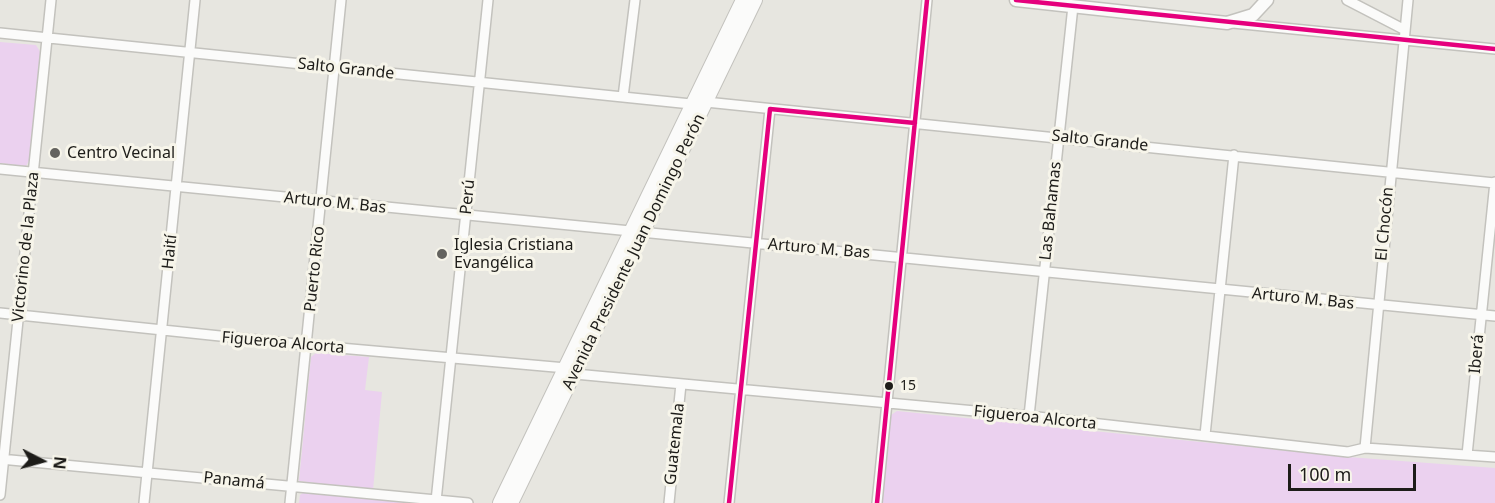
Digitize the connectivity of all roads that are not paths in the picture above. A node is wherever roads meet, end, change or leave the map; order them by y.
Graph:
1 (51, 0) edge
2 (195, 0) edge
3 (341, 0) edge
4 (488, 0) edge
5 (634, 0) edge
6 (743, 0) edge
7 (755, 0) edge
8 (927, 0) edge
9 (1022, 0) edge
10 (1267, 0) edge
11 (1347, 0) edge
12 (1408, 0) edge
13 (1073, 6) junction
14 (1228, 22) junction
15 (0, 33) edge
16 (1405, 34) junction
17 (47, 38) junction
18 (1495, 49) edge
19 (189, 53) junction
20 (335, 68) junction
21 (479, 82) junction
22 (623, 97) junction
23 (698, 103) junction
24 (770, 109) junction
25 (915, 123) junction
26 (1059, 137) junction
27 (1234, 155) junction
28 (0, 169) edge
29 (1390, 170) junction
30 (34, 173) junction
31 (1495, 183) edge
32 (177, 186) junction
33 (322, 201) junction
34 (466, 216) junction
35 (637, 232) junction
36 (756, 244) junction
37 (901, 256) junction
38 (1044, 274) junction
39 (1221, 291) junction
40 (1377, 306) junction
41 (0, 313) edge
42 (18, 315) junction
43 (1480, 315) junction
44 (1495, 316) edge
45 (161, 331) junction
46 (306, 345) junction
47 (451, 358) junction
48 (570, 371) junction
49 (681, 384) junction
50 (740, 390) junction
51 (887, 405) junction
52 (1029, 416) junction
53 (1205, 435) junction
54 (1365, 448) junction
55 (1467, 455) junction
56 (1495, 457) edge
57 (2, 460) edge
58 (147, 473) junction
59 (292, 487) junction
60 (0, 495) edge
61 (436, 501) junction
62 (144, 503) edge
63 (290, 503) edge
64 (468, 503) edge
65 (500, 503) edge
66 (512, 503) edge
67 (669, 503) edge
68 (729, 503) edge
69 (877, 503) edge

1 - 17 street, Victorino de la Plaza
2 - 19 street, Haití
3 - 20 street, Puerto Rico
4 - 21 street, Perú
5 - 22 street
6 - 23 main road, Avenida Presidente Juan Domingo Perón
7 - 23 main road, Avenida Presidente Juan Domingo Perón
8 - 25 street
9 - 13 main road
10 - 14 main road
11 - 16 street
12 - 16 street, El Chocón
13 - 14 main road
13 - 26 street, Las Bahamas
14 - 16 street
15 - 17 street, Salto Grande
16 - 18 street
16 - 29 street, El Chocón
17 - 19 street, Salto Grande
17 - 30 street, Victorino de la Plaza
19 - 20 street, Salto Grande
19 - 32 street, Haití
20 - 21 street, Salto Grande
20 - 33 street, Puerto Rico
21 - 22 street, Salto Grande
21 - 34 street, Perú
22 - 23 street, Salto Grande
23 - 24 street, Salto Grande
23 - 35 main road, Avenida Presidente Juan Domingo Perón
24 - 25 street, Salto Grande
24 - 36 street
25 - 26 street, Salto Grande
25 - 37 street
26 - 27 street, Salto Grande
26 - 38 street, Las Bahamas
27 - 29 street, Salto Grande
27 - 39 street
28 - 30 street, Arturo M. Bas
29 - 31 street, Salto Grande
29 - 40 street, El Chocón
30 - 32 street, Arturo M. Bas
30 - 42 street, Victorino de la Plaza
31 - 43 street, Iberá
32 - 33 street, Arturo M. Bas
32 - 45 street, Haití
33 - 34 street, Arturo M. Bas
33 - 46 street, Puerto Rico
34 - 35 street, Arturo M. Bas
34 - 47 street, Perú
35 - 36 street, Arturo M. Bas
35 - 48 main road, Avenida Presidente Juan Domingo Perón
36 - 37 street, Arturo M. Bas
36 - 50 street
37 - 38 street, Arturo M. Bas
37 - 51 street
38 - 39 street, Arturo M. Bas
38 - 52 street, Las Bahamas
39 - 40 street, Arturo M. Bas
39 - 53 street
40 - 43 street, Arturo M. Bas
40 - 54 street, El Chocón
41 - 42 street, Figueroa Alcorta
42 - 45 street, Figueroa Alcorta
42 - 57 street, Victorino de la Plaza
43 - 44 street, Arturo M. Bas
43 - 55 street, Iberá
45 - 46 street, Figueroa Alcorta
45 - 58 street, Haití
46 - 47 street, Figueroa Alcorta
46 - 59 street, Puerto Rico
47 - 48 street, Figueroa Alcorta
47 - 61 street, Perú
48 - 49 street, Figueroa Alcorta
48 - 65 main road, Avenida Presidente Juan Domingo Perón
48 - 66 main road, Avenida Presidente Juan Domingo Perón
49 - 50 street, Figueroa Alcorta
49 - 67 street, Guatemala
50 - 51 street, Figueroa Alcorta
50 - 68 street
51 - 52 street, Figueroa Alcorta
51 - 69 street
52 - 53 street, Figueroa Alcorta
53 - 54 street, Figueroa Alcorta
54 - 55 street, Figueroa Alcorta
55 - 56 street, Figueroa Alcorta
57 - 58 street, Panamá
57 - 60 street, Victorino de la Plaza
58 - 59 street, Panamá
58 - 62 street, Haití
59 - 61 street, Panamá
59 - 63 street, Puerto Rico
61 - 64 street, Panamá

